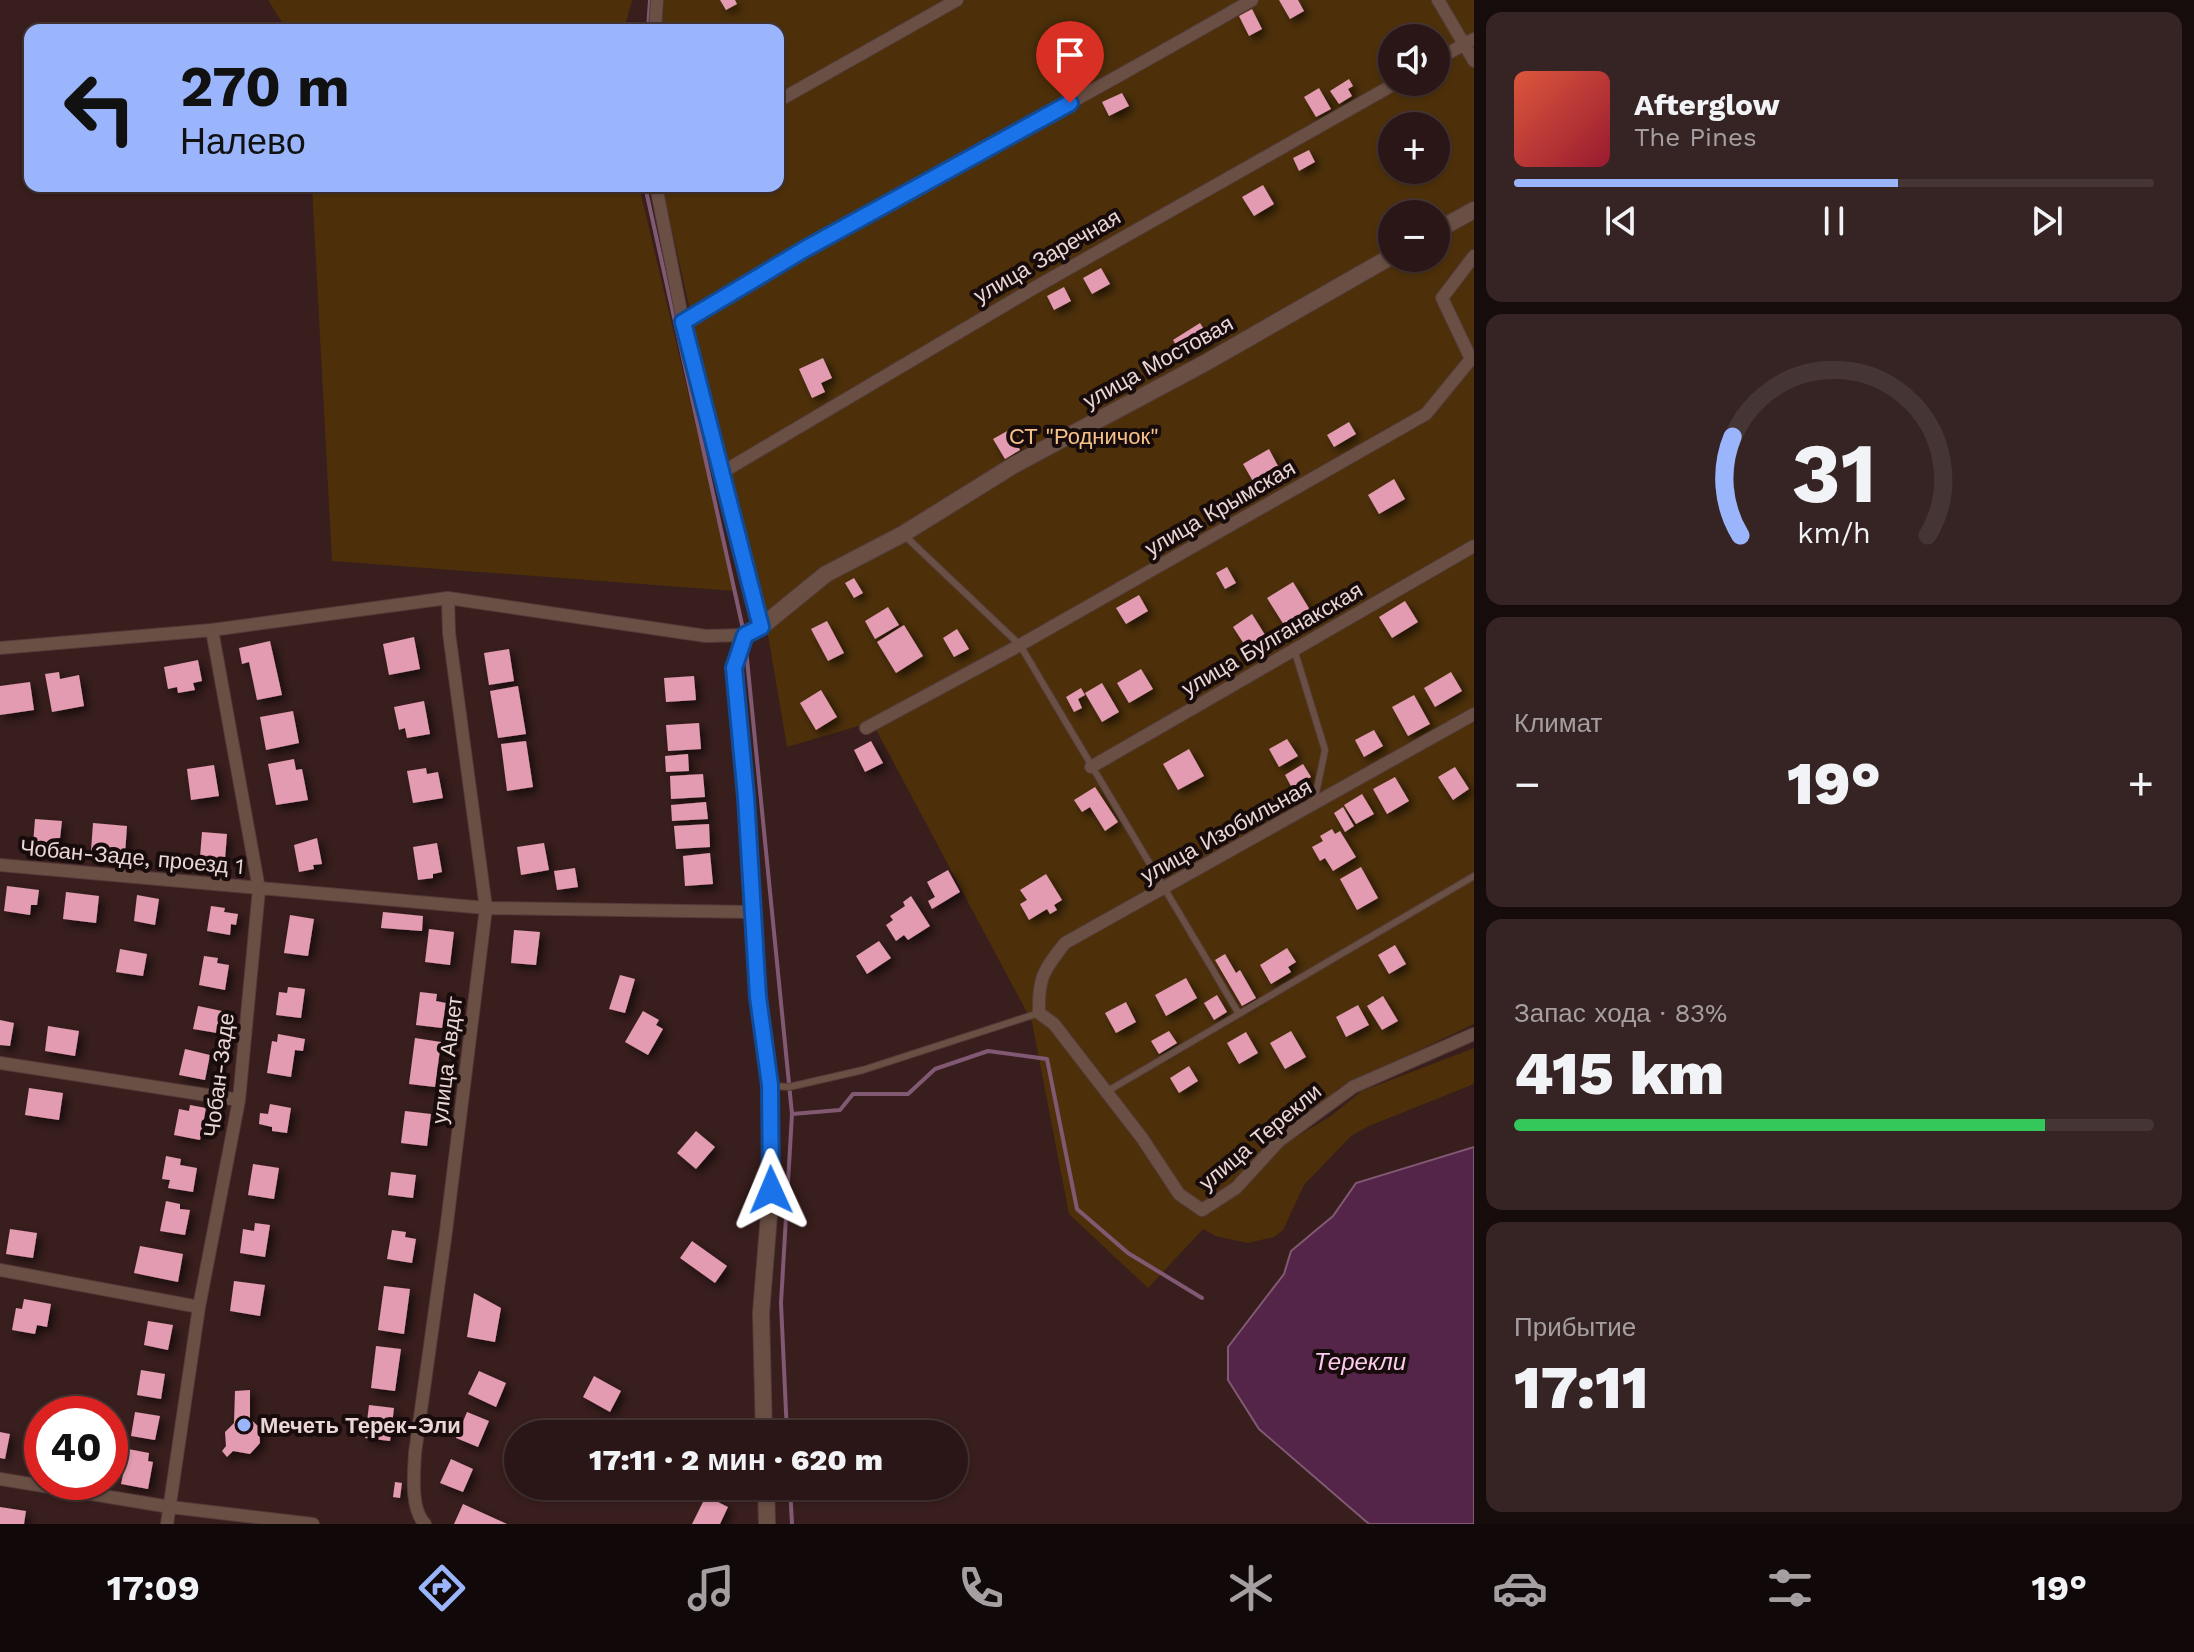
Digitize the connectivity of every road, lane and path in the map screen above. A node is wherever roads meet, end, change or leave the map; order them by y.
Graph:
1 (957, 0) edge
2 (1252, 0) edge
3 (1438, 0) edge
4 (659, 1) edge
5 (656, 24) edge
6 (1469, 41) edge
7 (1450, 52) edge
8 (1474, 61) edge
9 (1378, 93) edge
10 (784, 98) edge
11 (657, 192) edge
12 (1474, 210) edge
13 (1450, 223) edge
14 (1474, 256) edge
15 (1378, 264) edge
16 (683, 322) junction
17 (721, 473) junction
18 (903, 534) junction
19 (1474, 546) edge
20 (448, 598) junction
21 (761, 627) junction
22 (212, 630) junction
23 (745, 635) junction
24 (1020, 645) junction
25 (0, 648) edge
26 (1294, 649) junction
27 (1474, 714) edge
28 (866, 728) dead end
29 (1091, 767) junction
30 (1313, 807) junction
31 (0, 865) edge
32 (1474, 876) edge
33 (1164, 888) junction
34 (259, 889) junction
35 (486, 908) junction
36 (752, 912) junction
37 (1039, 1013) junction
38 (1239, 1014) junction
39 (1474, 1034) edge
40 (0, 1063) edge
41 (770, 1085) junction
42 (1106, 1092) junction
43 (239, 1100) junction
44 (0, 1270) edge
45 (199, 1307) junction
46 (764, 1420) edge
47 (0, 1479) edge
48 (766, 1500) edge
49 (170, 1507) junction
50 (167, 1524) edge
51 (313, 1524) edge
52 (425, 1524) edge
53 (767, 1524) edge

1 - 10 street
2 - 16 street
3 - 6 street
4 - 5 street
6 - 7 street
6 - 8 street
9 - 17 street, улица Заречная
11 - 16 street
12 - 13 street
14 - 24 street, улица Крымская
15 - 18 street, улица Мостовая
16 - 17 street
17 - 21 street
18 - 21 street, улица Мостовая
18 - 24 lane
19 - 26 street, улица Булганакская
20 - 22 street
20 - 23 street
20 - 35 street, улица Авдет
21 - 23 street, улица Мостовая
22 - 25 street
22 - 34 street, Чобан-Заде
23 - 36 street
24 - 28 street, улица Крымская
24 - 29 lane
26 - 29 street, улица Булганакская
26 - 30 lane
27 - 30 street, улица Изобильная
29 - 33 lane
30 - 33 street, улица Изобильная
31 - 34 street, Чобан-Заде, проезд 1
32 - 38 lane
33 - 37 street, улица Изобильная
33 - 38 lane
34 - 35 street, Чобан-Заде, проезд 1
34 - 43 street, Чобан-Заде
35 - 36 street, Чобан-Заде, проезд 1
35 - 52 street, улица Авдет
36 - 41 street
37 - 41 lane
37 - 42 street
38 - 42 lane
39 - 42 street, улица Терекли
40 - 43 street
41 - 46 street
43 - 45 street, Чобан-Заде
44 - 45 street
45 - 49 street, Чобан-Заде
47 - 49 street
48 - 53 street
49 - 50 street, Чобан-Заде
49 - 51 street

